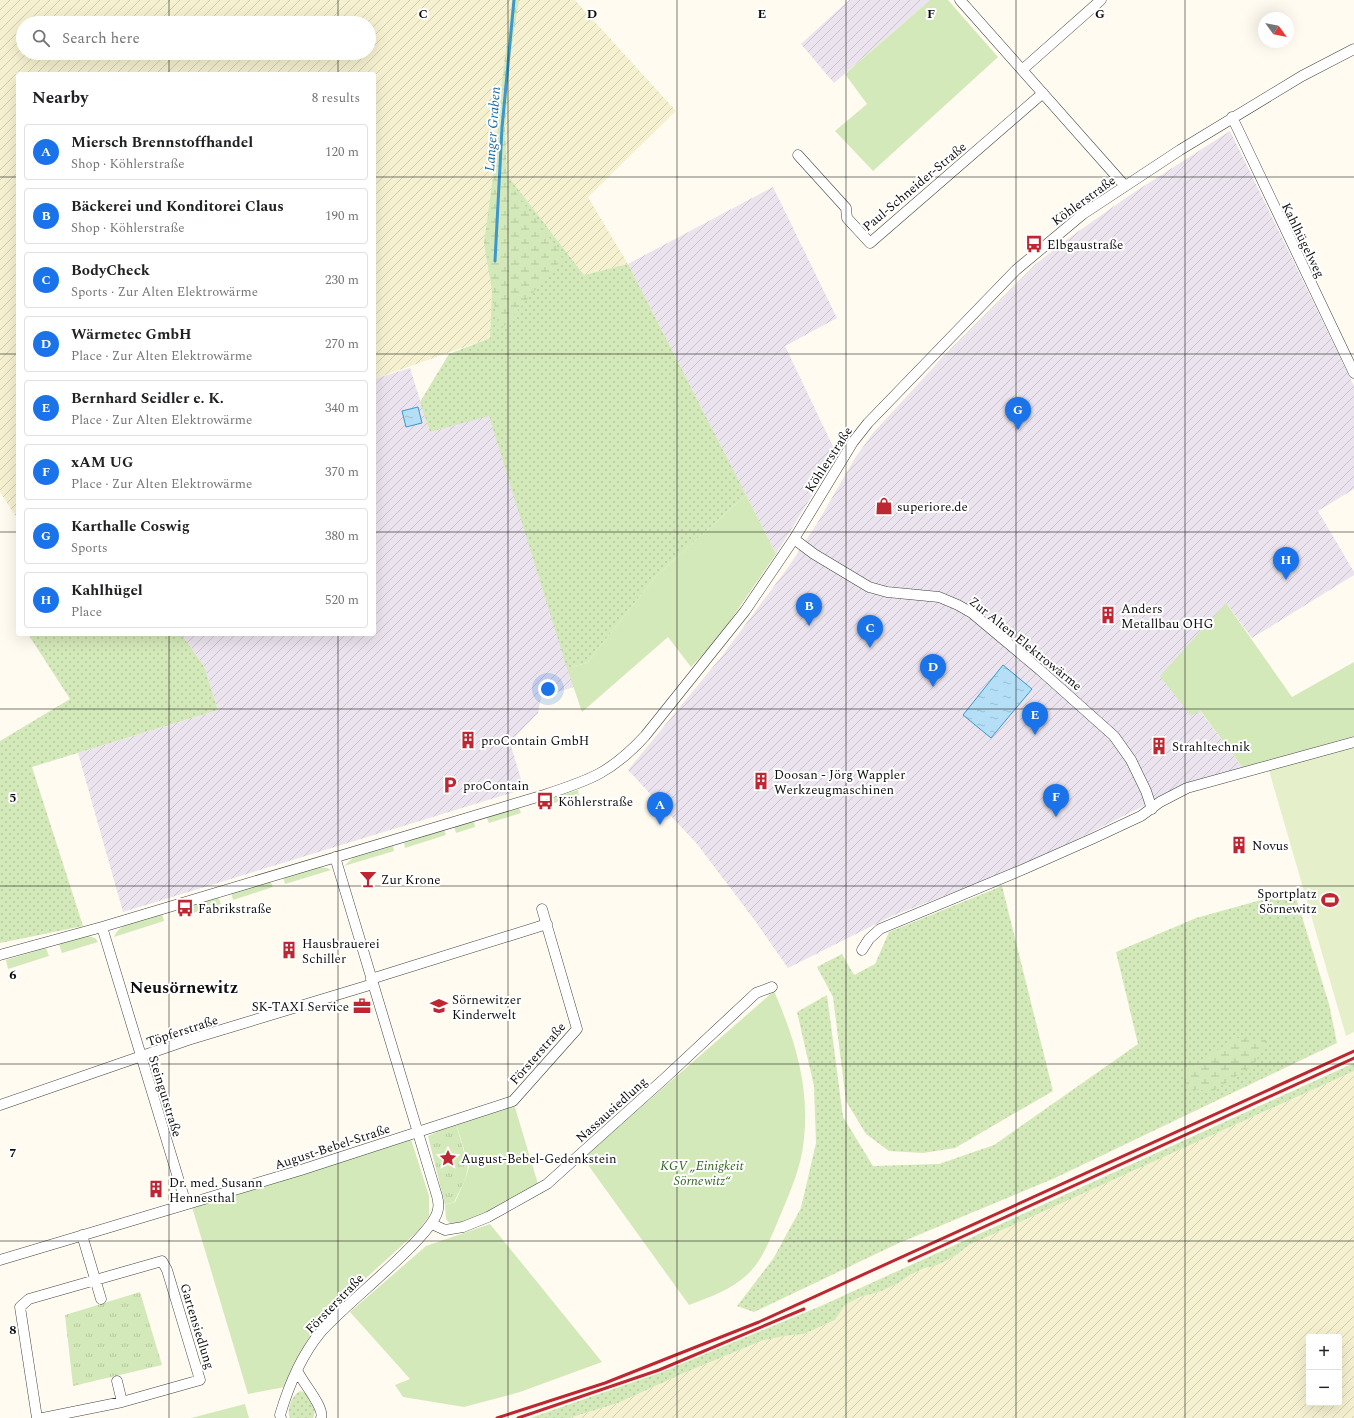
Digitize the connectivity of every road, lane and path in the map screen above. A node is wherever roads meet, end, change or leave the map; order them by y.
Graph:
1 (960, 0) edge
2 (1101, 0) edge
3 (1354, 49) edge
4 (1022, 70) junction
5 (1043, 93) junction
6 (1232, 117) junction
7 (798, 155) dead end
8 (1125, 186) junction
9 (1354, 373) edge
10 (794, 538) junction
11 (1354, 742) edge
12 (1152, 809) junction
13 (335, 857) junction
14 (542, 909) dead end
15 (547, 924) junction
16 (102, 927) junction
17 (862, 950) dead end
18 (0, 955) edge
19 (372, 981) junction
20 (772, 987) dead end
21 (140, 1057) junction
22 (0, 1105) edge
23 (418, 1132) junction
24 (186, 1204) junction
25 (432, 1224) junction
26 (82, 1235) junction
27 (0, 1260) edge
28 (95, 1279) junction
29 (101, 1299) dead end
30 (298, 1372) junction
31 (116, 1381) dead end
32 (122, 1402) junction
33 (37, 1418) edge
34 (43, 1418) edge
35 (281, 1418) edge
36 (321, 1418) edge

1 - 4 street
2 - 4 street
3 - 6 street, Köhlerstraße
4 - 5 street
5 - 7 street, Paul-Schneider-Straße
5 - 8 street
6 - 8 street, Köhlerstraße
6 - 9 street, Kahlhügelweg
8 - 10 street, Köhlerstraße
10 - 12 street, Zur Alten Elektrowärme
10 - 13 street, Köhlerstraße
11 - 12 street
12 - 17 street
13 - 16 street
13 - 19 street, Försterstraße
14 - 15 street, Försterstraße
15 - 19 street
15 - 23 street, Försterstraße
16 - 18 street
16 - 21 street, Steingutstraße
19 - 21 street, Töpferstraße
19 - 23 street, Försterstraße
20 - 25 street, Nassausiedlung
21 - 22 street, Töpferstraße
21 - 24 street, Steingutstraße
23 - 24 street, August-Bebel-Straße
23 - 25 street, Försterstraße
24 - 26 street, August-Bebel-Straße
25 - 30 street, Försterstraße
26 - 27 street, August-Bebel-Straße
26 - 28 street
28 - 29 street
28 - 32 street, Gartensiedlung
28 - 33 street, Gartensiedlung
30 - 35 street, Försterstraße
30 - 36 street
31 - 32 street
32 - 34 street, Gartensiedlung

